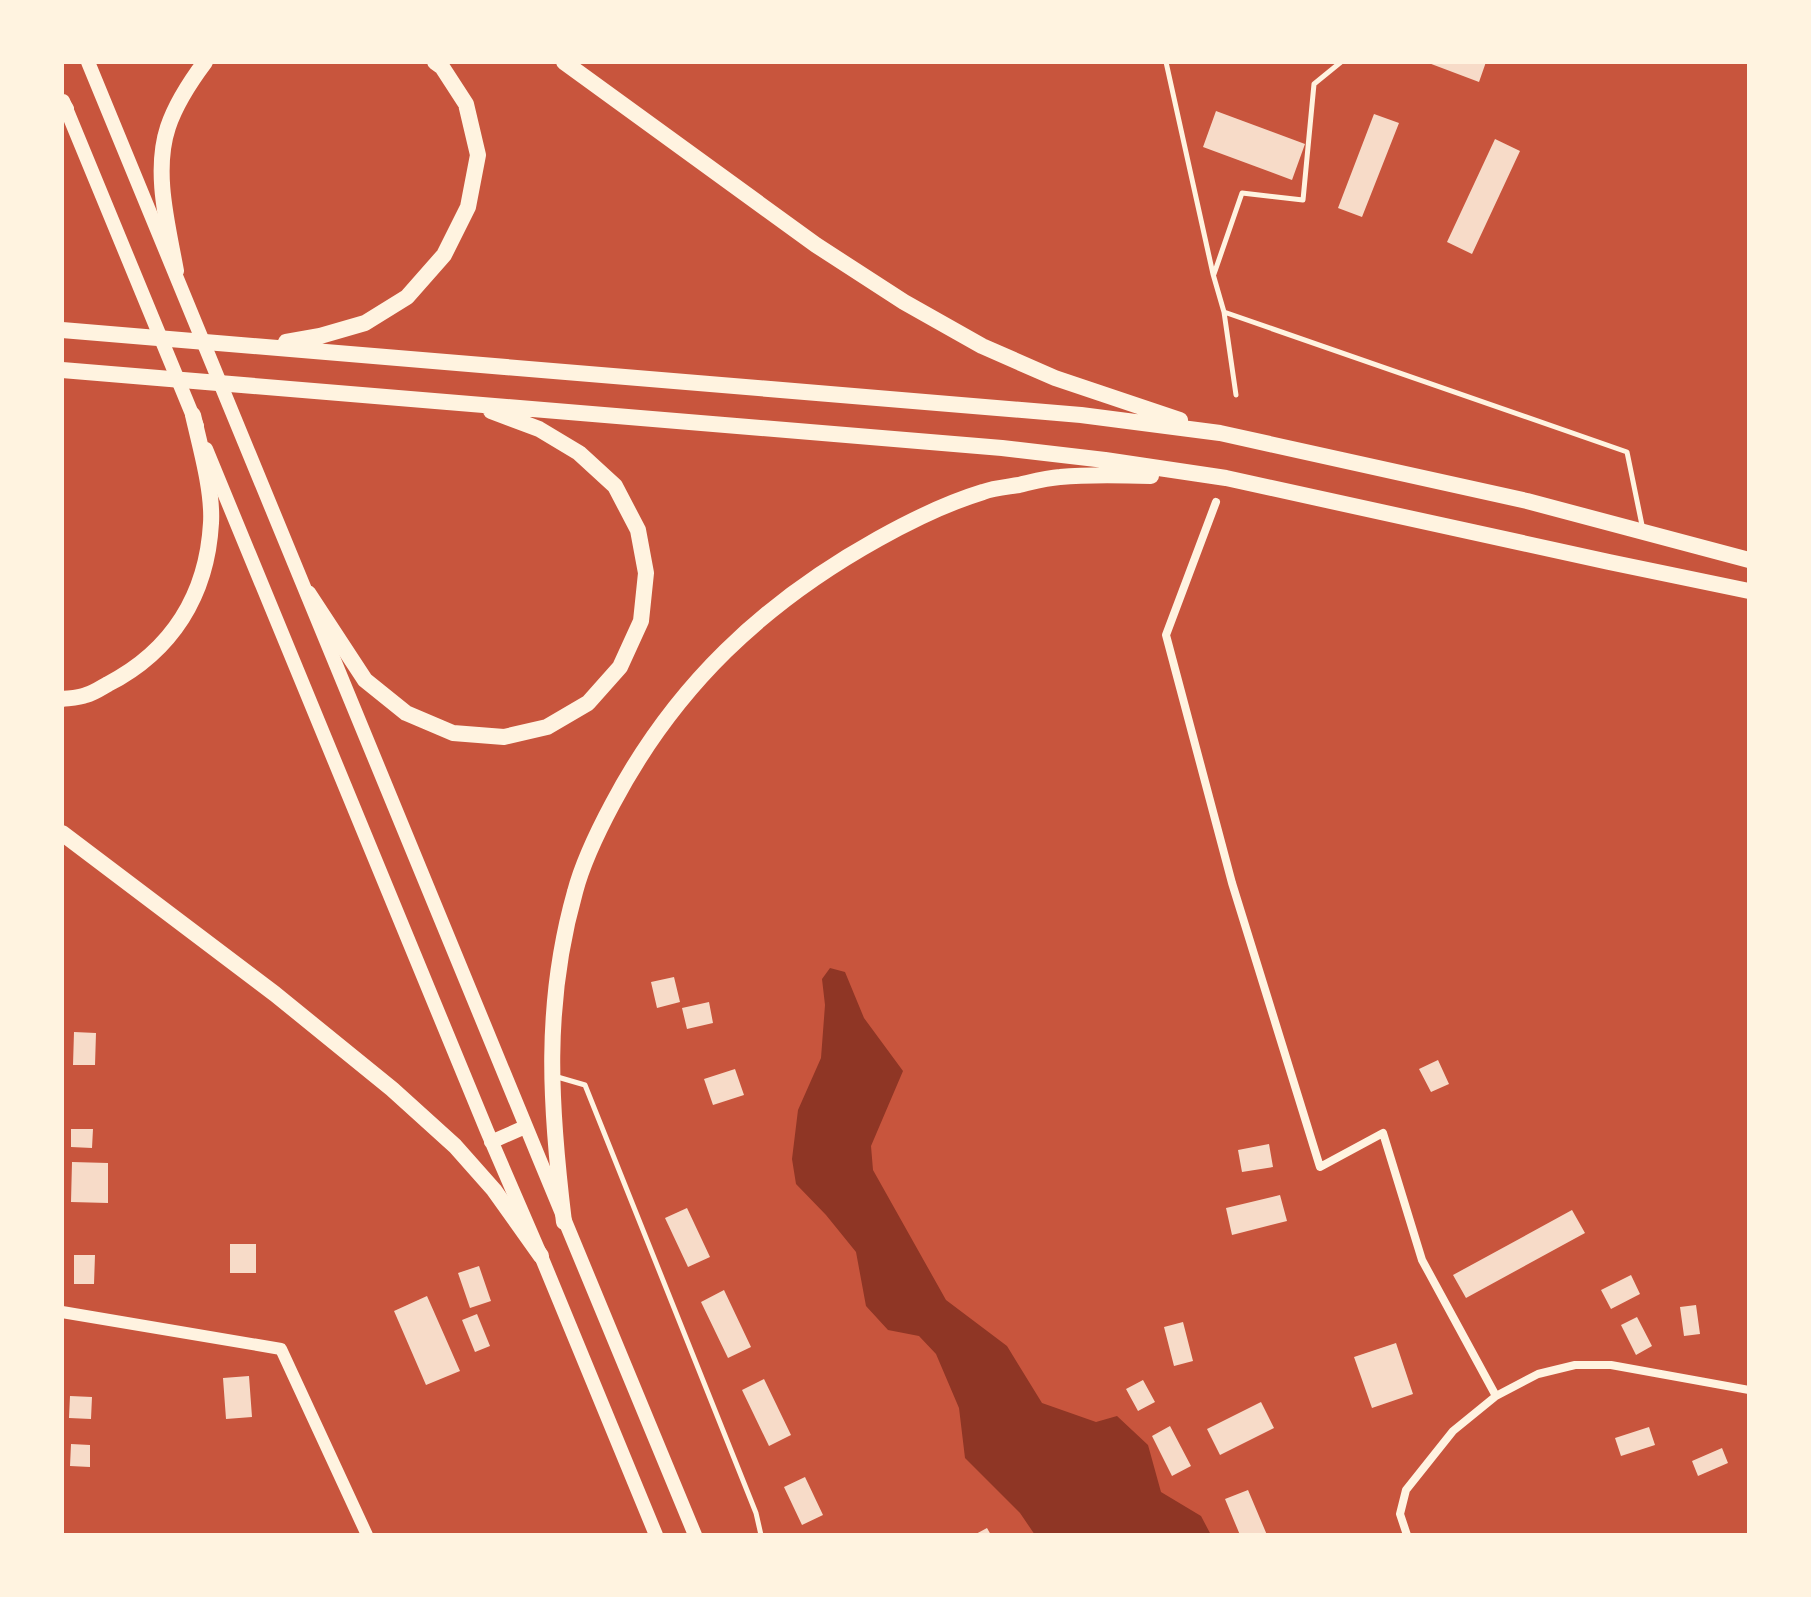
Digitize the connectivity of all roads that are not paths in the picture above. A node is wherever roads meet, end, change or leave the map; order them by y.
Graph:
1 (88, 62) edge
2 (205, 62) edge
3 (435, 62) edge
4 (564, 62) edge
5 (1166, 62) edge
6 (1341, 62) edge
7 (63, 104) edge
8 (176, 271) junction
9 (1213, 274) junction
10 (1224, 312) junction
11 (62, 330) edge
12 (263, 347) junction
13 (65, 373) edge
14 (1236, 395) dead end
15 (442, 401) junction
16 (193, 415) junction
17 (1220, 433) junction
18 (1226, 478) junction
19 (1216, 502) dead end
20 (1644, 532) junction
21 (1749, 560) edge
22 (1749, 591) edge
23 (308, 593) junction
24 (62, 699) edge
25 (62, 833) edge
26 (552, 1075) junction
27 (525, 1127) junction
28 (491, 1142) junction
29 (564, 1222) junction
30 (541, 1256) junction
31 (62, 1312) edge
32 (1749, 1390) edge
33 (1496, 1396) junction
34 (367, 1535) edge
35 (656, 1535) edge
36 (695, 1535) edge
37 (761, 1535) edge
38 (1407, 1535) edge

1 - 8 main road
2 - 8 highway
3 - 12 highway
4 - 17 highway
5 - 9 lane
6 - 9 lane
7 - 16 main road
8 - 23 main road
9 - 10 lane
10 - 14 lane
10 - 20 lane
11 - 12 highway
12 - 17 highway
13 - 15 highway
15 - 18 highway
15 - 23 highway
16 - 24 highway
16 - 28 main road
17 - 20 highway
18 - 22 highway
18 - 26 highway
19 - 33 street
20 - 21 highway
23 - 27 main road
25 - 30 highway
26 - 29 highway
26 - 37 lane
27 - 28 main road
27 - 29 main road
28 - 30 main road
29 - 36 main road
30 - 35 main road
31 - 34 street
32 - 33 street
33 - 38 street

